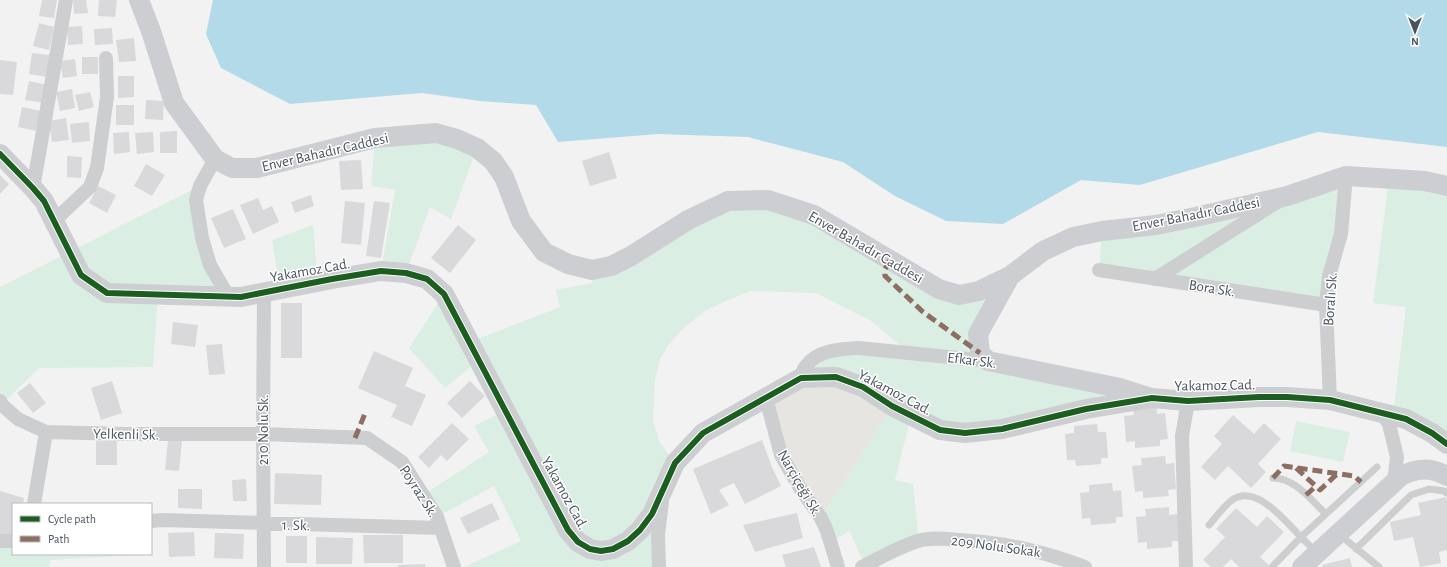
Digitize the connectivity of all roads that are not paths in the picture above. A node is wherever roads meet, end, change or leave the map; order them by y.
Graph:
1 (66, 0) edge
2 (139, 0) edge
3 (106, 58) dead end
4 (0, 154) edge
5 (215, 159) junction
6 (1346, 176) junction
7 (1447, 186) edge
8 (33, 188) junction
9 (1287, 196) junction
10 (55, 220) junction
11 (1099, 270) dead end
12 (1010, 276) junction
13 (1155, 279) junction
14 (264, 292) junction
15 (228, 296) junction
16 (1326, 305) junction
17 (988, 361) junction
18 (800, 378) junction
19 (766, 398) junction
20 (1152, 398) junction
21 (1330, 400) junction
22 (0, 401) edge
23 (1188, 401) junction
24 (1382, 413) junction
25 (46, 432) junction
26 (263, 434) junction
27 (1447, 444) edge
28 (1377, 467) dead end
29 (1447, 476) edge
30 (1272, 478) dead end
31 (1394, 483) junction
32 (663, 487) junction
33 (1447, 493) edge
34 (34, 503) edge
35 (1326, 514) junction
36 (152, 522) edge
37 (264, 524) junction
38 (1209, 525) dead end
39 (441, 528) junction
40 (1338, 534) junction
41 (1301, 537) junction
42 (0, 541) edge
43 (12, 541) edge
44 (1356, 549) junction
45 (1317, 553) junction
46 (264, 567) edge
47 (454, 567) edge
48 (659, 567) edge
49 (838, 567) edge
50 (862, 567) edge
51 (1085, 567) edge
52 (1186, 567) edge
53 (1272, 567) edge
54 (1302, 567) edge
55 (1379, 567) edge

1 - 8 street
2 - 5 street, Enver Bahadır Caddesi
3 - 10 street
4 - 8 street, Yakamoz Cad.
5 - 12 street, Enver Bahadır Caddesi
5 - 15 street
6 - 7 street, Enver Bahadır Caddesi
6 - 9 street, Enver Bahadır Caddesi
6 - 16 street, Boralı Sk.
8 - 10 street, Yakamoz Cad.
9 - 12 street, Enver Bahadır Caddesi
9 - 13 street
10 - 15 street, Yakamoz Cad.
11 - 13 street, Bora Sk.
12 - 17 street
13 - 16 street, Bora Sk.
14 - 15 street, Yakamoz Cad.
14 - 26 street, 210 Nolu Sk.
14 - 32 street, Yakamoz Cad.
16 - 21 street, Boralı Sk.
17 - 18 street, Efkar Sk.
17 - 20 street, Efkar Sk.
18 - 19 street, Yakamoz Cad.
18 - 20 street, Yakamoz Cad.
19 - 32 street, Yakamoz Cad.
19 - 49 street, Narçiçeği Sk.
20 - 23 street, Yakamoz Cad.
21 - 23 street, Yakamoz Cad.
21 - 24 street, Yakamoz Cad.
22 - 25 street, Yelkenli Sk.
23 - 52 street
24 - 27 street, Yakamoz Cad.
24 - 31 street
25 - 26 street, Yelkenli Sk.
25 - 34 street
26 - 37 street, 210 Nolu Sk.
26 - 39 street, Poyraz Sk.
28 - 35 lane
29 - 31 street
30 - 35 lane
31 - 40 street
32 - 48 street
33 - 44 lane
35 - 41 lane
36 - 37 street, 1. Sk.
37 - 39 street, 1. Sk.
37 - 46 street, 210 Nolu Sk.
38 - 41 lane
39 - 47 street, Poyraz Sk.
40 - 44 lane
40 - 45 street
41 - 45 lane
41 - 53 lane
42 - 43 street
44 - 55 lane
45 - 54 street
50 - 51 street, 209 Nolu Sokak

